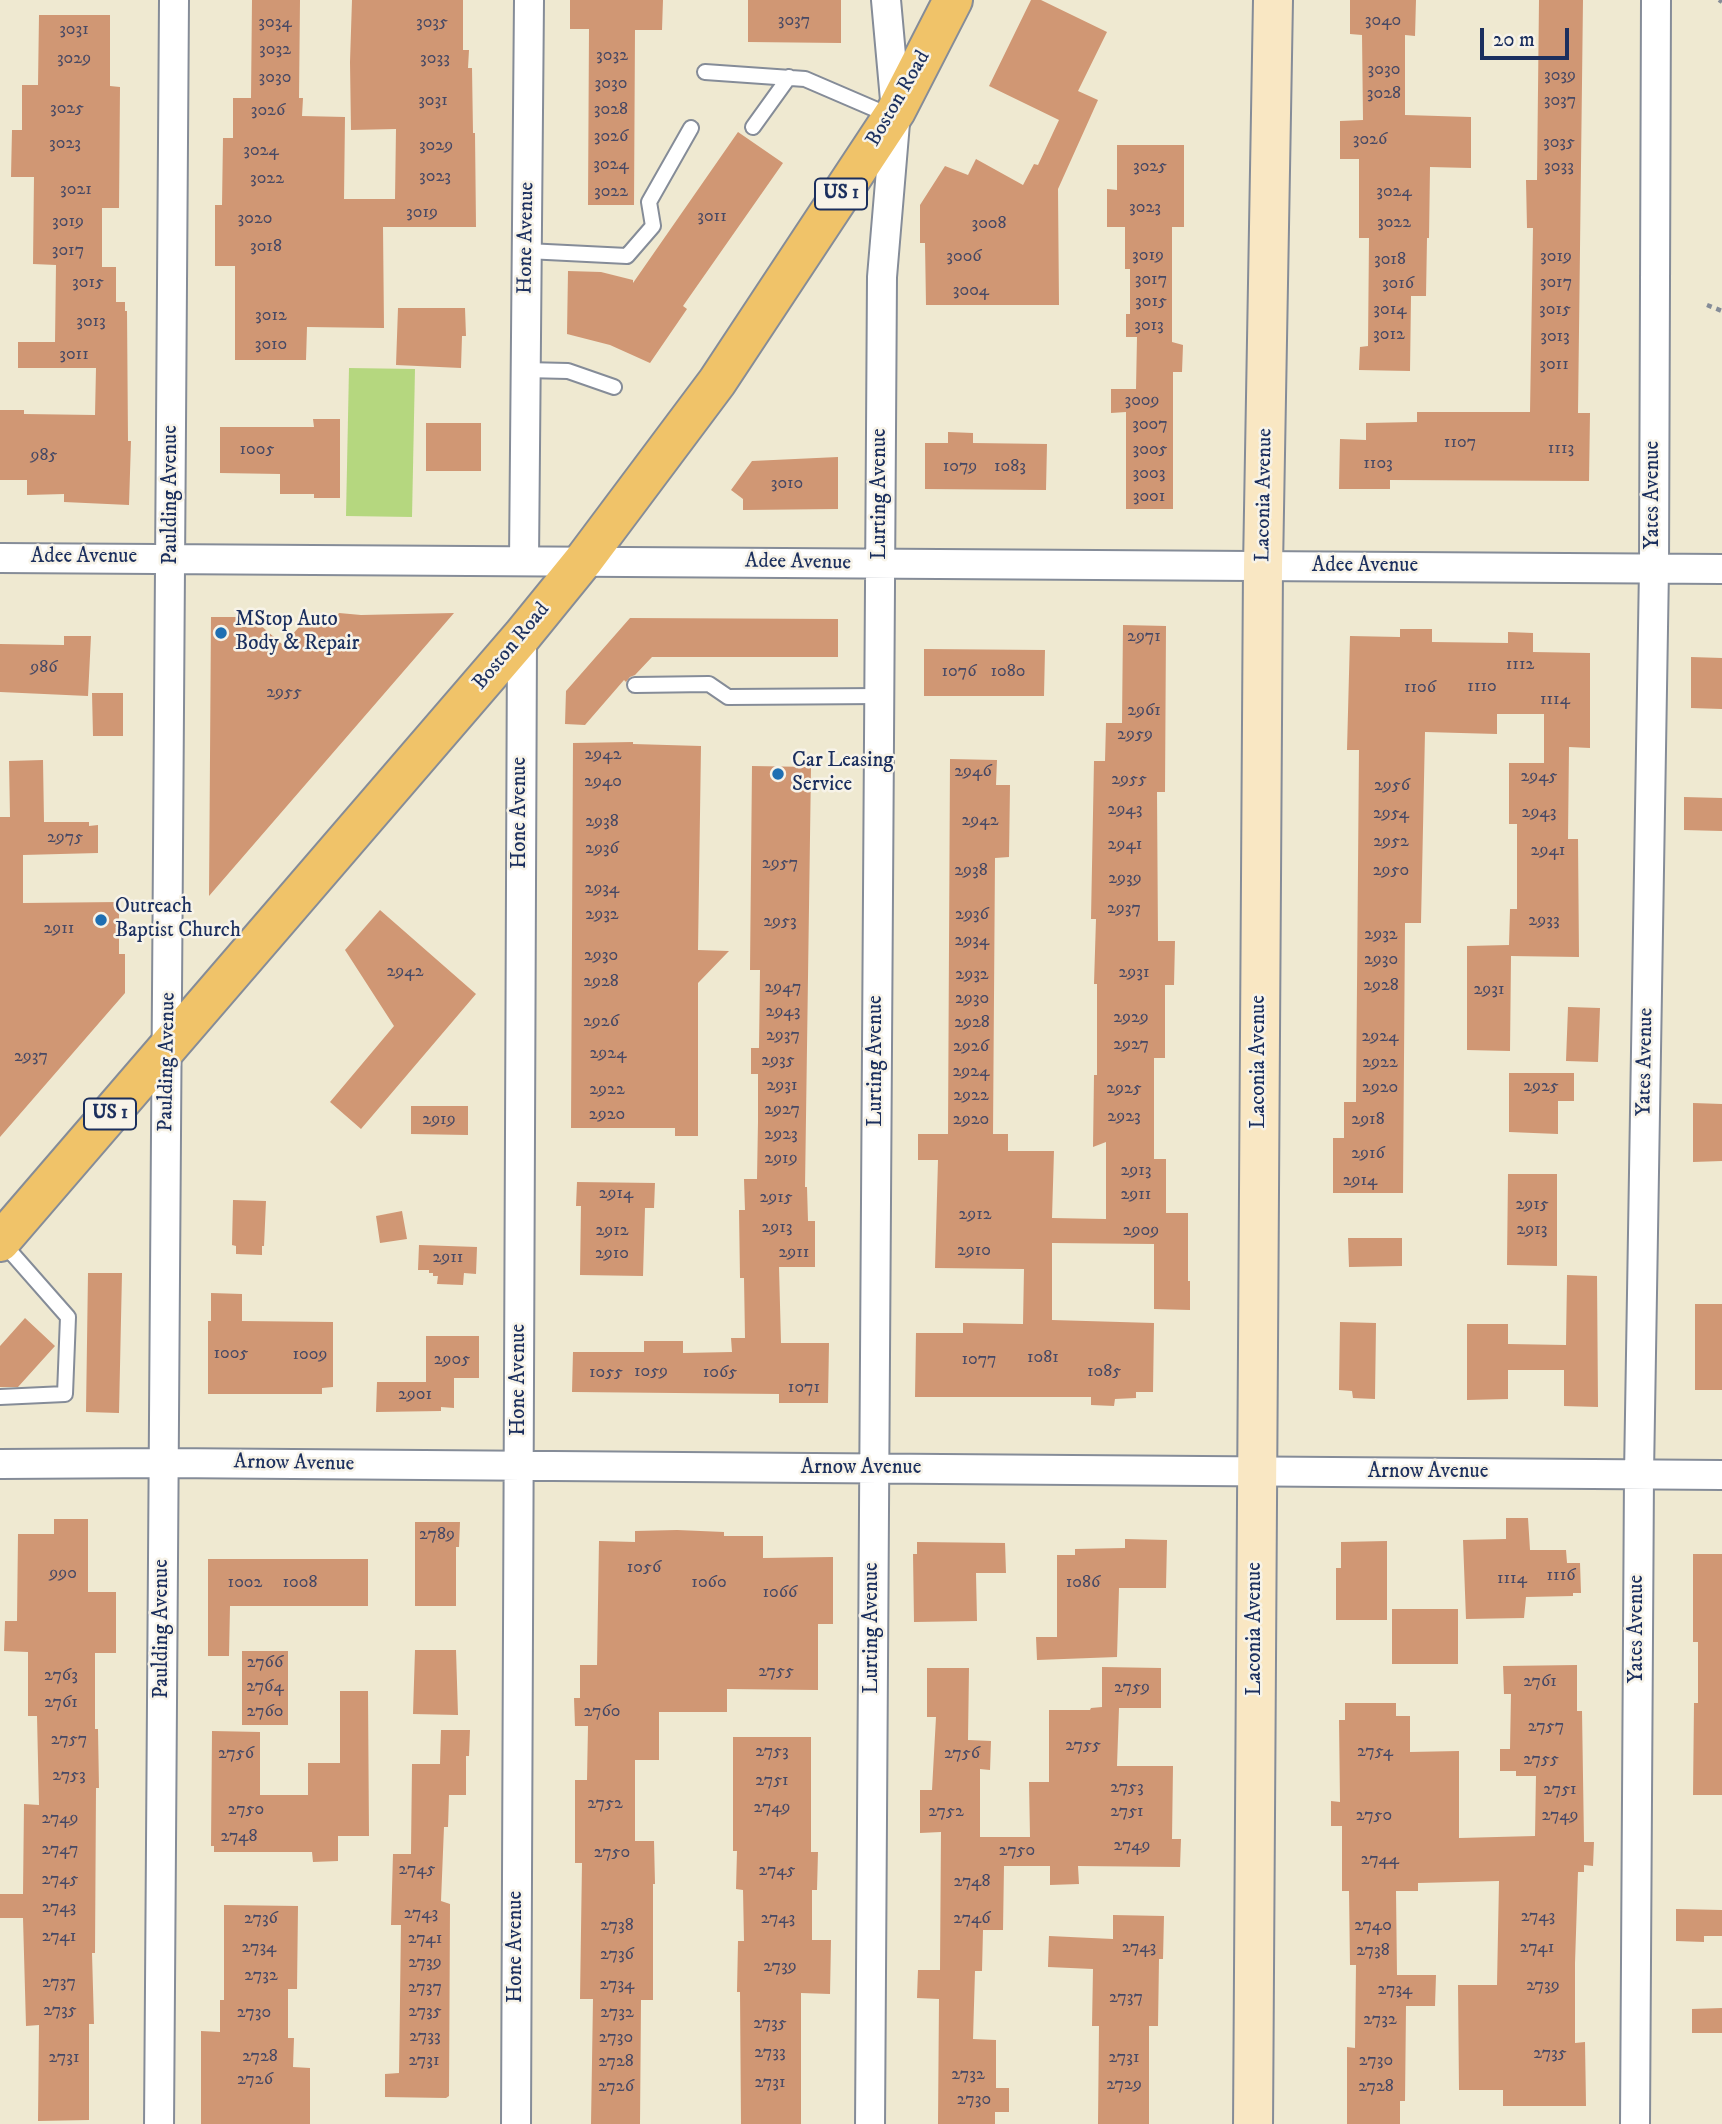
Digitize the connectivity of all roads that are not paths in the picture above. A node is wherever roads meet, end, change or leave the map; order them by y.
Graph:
1 (174, 0) edge
2 (529, 0) edge
3 (886, 0) edge
4 (953, 0) edge
5 (1273, 0) edge
6 (1656, 0) edge
7 (705, 72) dead end
8 (789, 77) junction
9 (894, 114) junction
10 (753, 127) dead end
11 (691, 128) dead end
12 (527, 251) junction
13 (525, 370) junction
14 (614, 387) dead end
15 (0, 558) edge
16 (171, 559) junction
17 (524, 561) junction
18 (583, 561) junction
19 (881, 564) junction
20 (1263, 567) junction
21 (1654, 568) junction
22 (1722, 569) edge
23 (522, 636) junction
24 (635, 685) dead end
25 (880, 696) junction
26 (168, 1046) junction
27 (0, 1241) edge
28 (0, 1397) edge
29 (164, 1463) junction
30 (0, 1464) edge
31 (519, 1466) junction
32 (874, 1469) junction
33 (1258, 1472) junction
34 (1639, 1474) junction
35 (1722, 1475) edge
36 (159, 2124) edge
37 (516, 2124) edge
38 (870, 2124) edge
39 (1253, 2124) edge
40 (1635, 2124) edge

1 - 16 street, Paulding Avenue
2 - 12 street, Hone Avenue
3 - 9 street, Lurting Avenue
4 - 9 main road, Boston Road / US 1
5 - 20 street, Laconia Avenue
6 - 21 street, Yates Avenue
7 - 8 lane
8 - 9 lane
8 - 10 lane
9 - 18 main road, Boston Road / US 1
9 - 19 street, Lurting Avenue
11 - 12 lane
12 - 13 street, Hone Avenue
13 - 14 lane
13 - 17 street, Hone Avenue
15 - 16 street, Adee Avenue
16 - 17 street, Adee Avenue
16 - 26 street, Paulding Avenue
17 - 18 street, Adee Avenue
18 - 19 street, Adee Avenue
18 - 23 main road, Boston Road / US 1
19 - 20 street, Adee Avenue
19 - 25 street, Lurting Avenue
20 - 21 street, Adee Avenue
20 - 33 street, Laconia Avenue
21 - 22 street, Adee Avenue
21 - 34 street, Yates Avenue
23 - 26 main road, Boston Road / US 1
23 - 31 street, Hone Avenue
24 - 25 lane
25 - 32 street, Lurting Avenue
26 - 27 main road, Boston Road / US 1
26 - 29 street, Paulding Avenue
27 - 28 lane
29 - 30 street, Arnow Avenue
29 - 31 street, Arnow Avenue
29 - 36 street, Paulding Avenue
31 - 32 street, Arnow Avenue
31 - 37 street, Hone Avenue
32 - 33 street, Arnow Avenue
32 - 38 street, Lurting Avenue
33 - 34 street, Arnow Avenue
33 - 39 street, Laconia Avenue
34 - 35 street, Arnow Avenue
34 - 40 street, Yates Avenue

